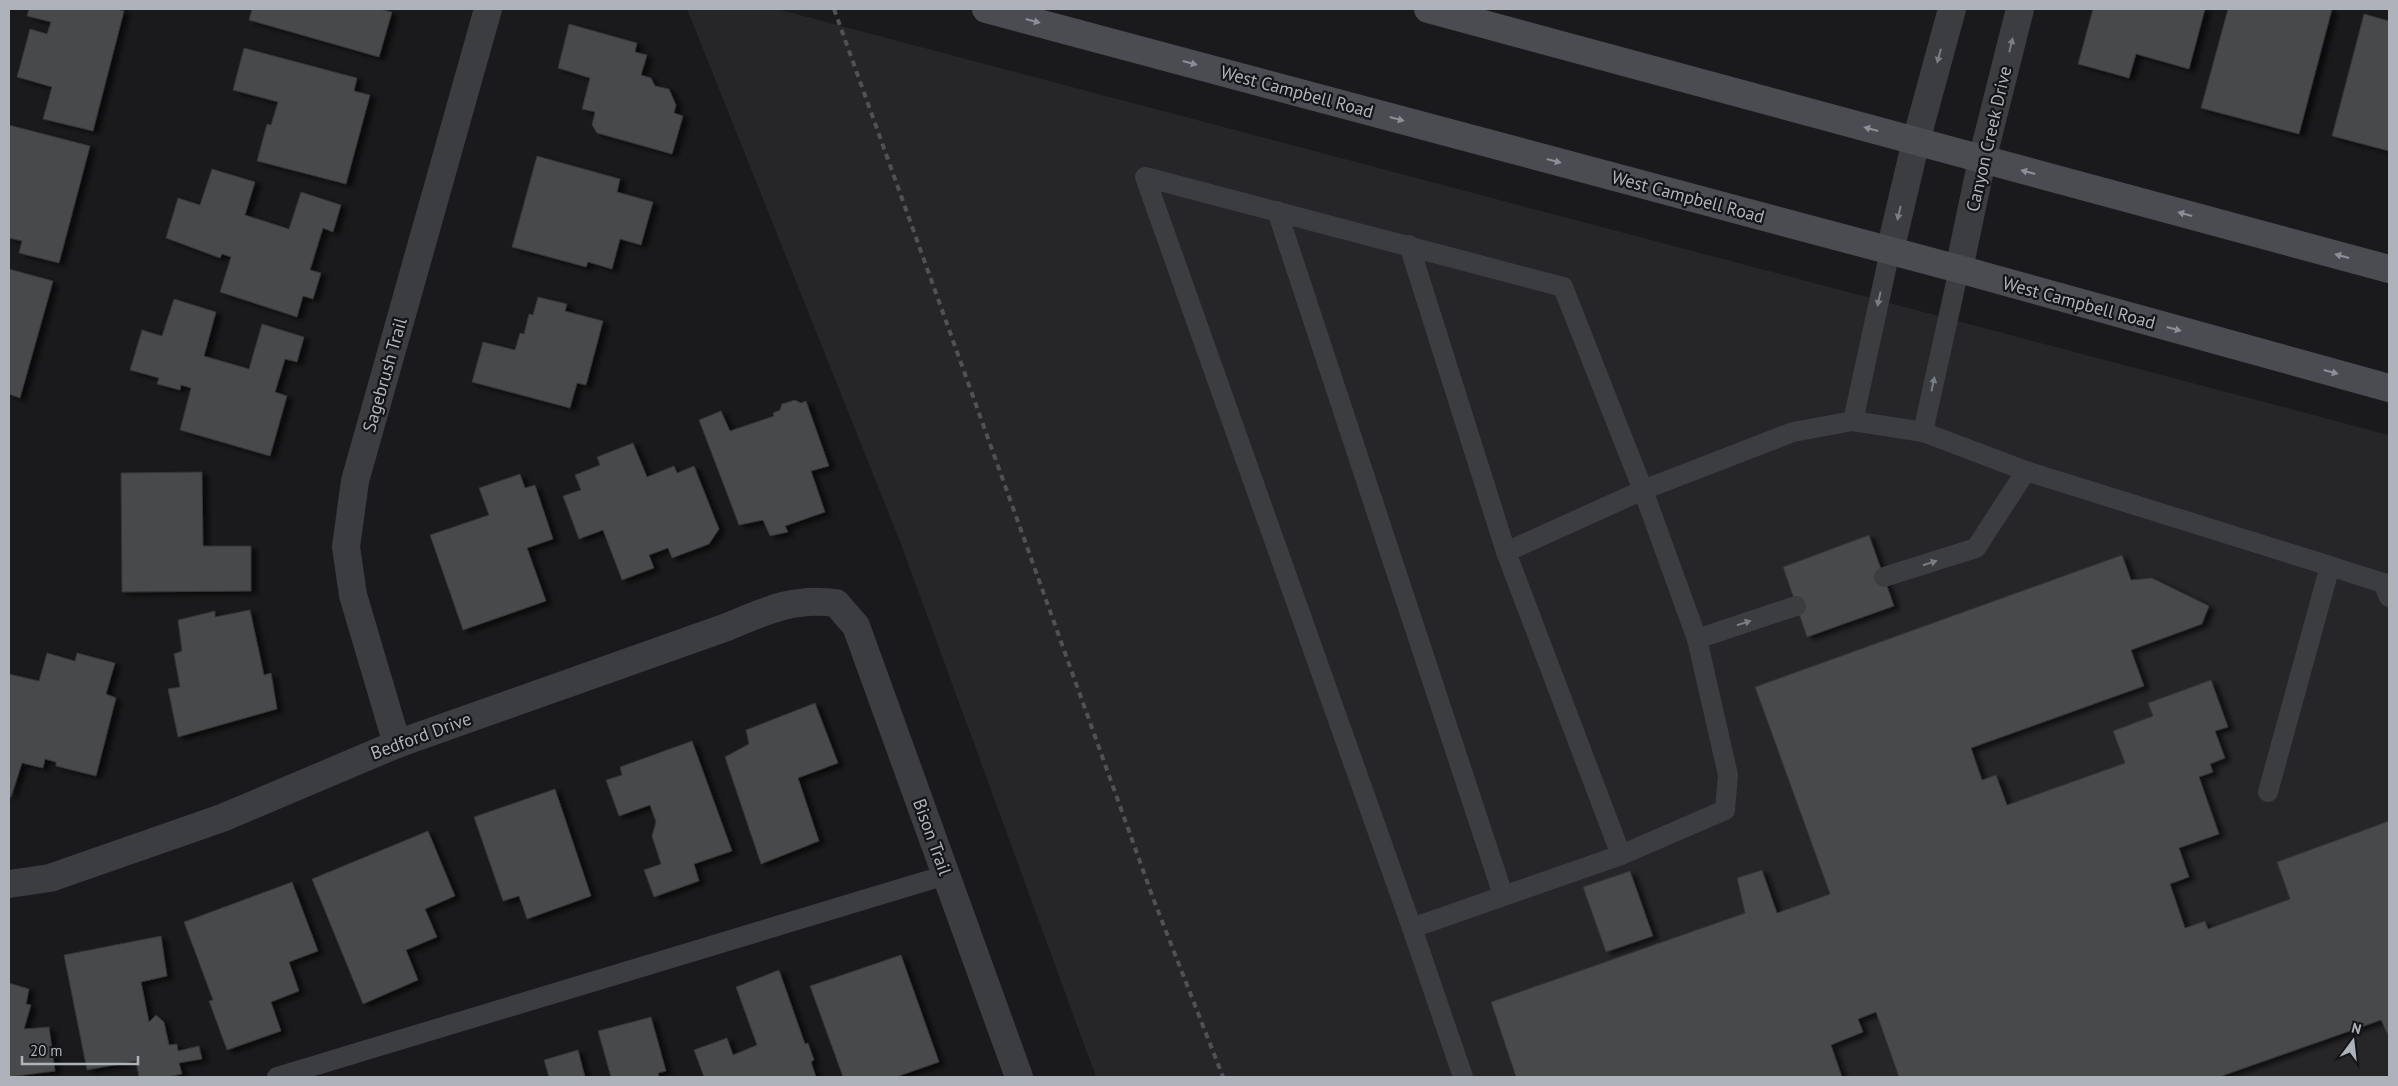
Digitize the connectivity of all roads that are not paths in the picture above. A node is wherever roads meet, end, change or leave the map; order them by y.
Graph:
1 (488, 9) edge
2 (986, 9) edge
3 (1428, 9) edge
4 (1952, 9) edge
5 (2020, 9) edge
6 (1916, 142) junction
7 (1982, 160) junction
8 (1277, 211) junction
9 (1409, 245) junction
10 (1890, 251) junction
11 (2389, 269) edge
12 (1959, 270) junction
13 (2389, 388) edge
14 (1853, 421) junction
15 (1923, 432) junction
16 (2026, 471) junction
17 (1643, 490) junction
18 (1506, 552) junction
19 (2330, 566) junction
20 (1884, 578) dead end
21 (2389, 597) edge
22 (836, 603) joint
23 (1796, 606) dead end
24 (1697, 639) junction
25 (397, 744) junction
26 (2268, 792) dead end
27 (1621, 855) junction
28 (946, 875) junction
29 (9, 884) edge
30 (1503, 895) junction
31 (1412, 928) junction
32 (277, 1077) edge
33 (1019, 1077) edge
34 (1463, 1077) edge

1 - 25 street, Sagebrush Trail
2 -> 10 main road, West Campbell Road
6 -> 3 main road
4 -> 6 street
7 -> 5 street, Canyon Creek Drive
6 - 7 main road
6 -> 10 street
11 -> 7 main road
7 - 12 street, Canyon Creek Drive
8 - 9 lane
8 - 30 lane
8 - 31 lane
9 - 17 lane
9 - 18 lane
10 - 12 main road, West Campbell Road
10 -> 14 lane
12 -> 13 main road, West Campbell Road
15 -> 12 lane
14 - 15 lane
14 - 17 lane
15 - 16 lane
16 - 19 lane
20 -> 16 lane
17 - 18 lane
17 - 24 lane
18 - 27 lane
19 - 21 lane
19 - 26 lane
22 - 25 street, Bedford Drive
22 - 28 street, Bison Trail
24 -> 23 lane
24 - 27 lane
25 - 29 street, Bedford Drive
27 - 30 lane
28 - 32 lane
28 - 33 street, Bison Trail
30 - 31 lane
31 - 34 lane

